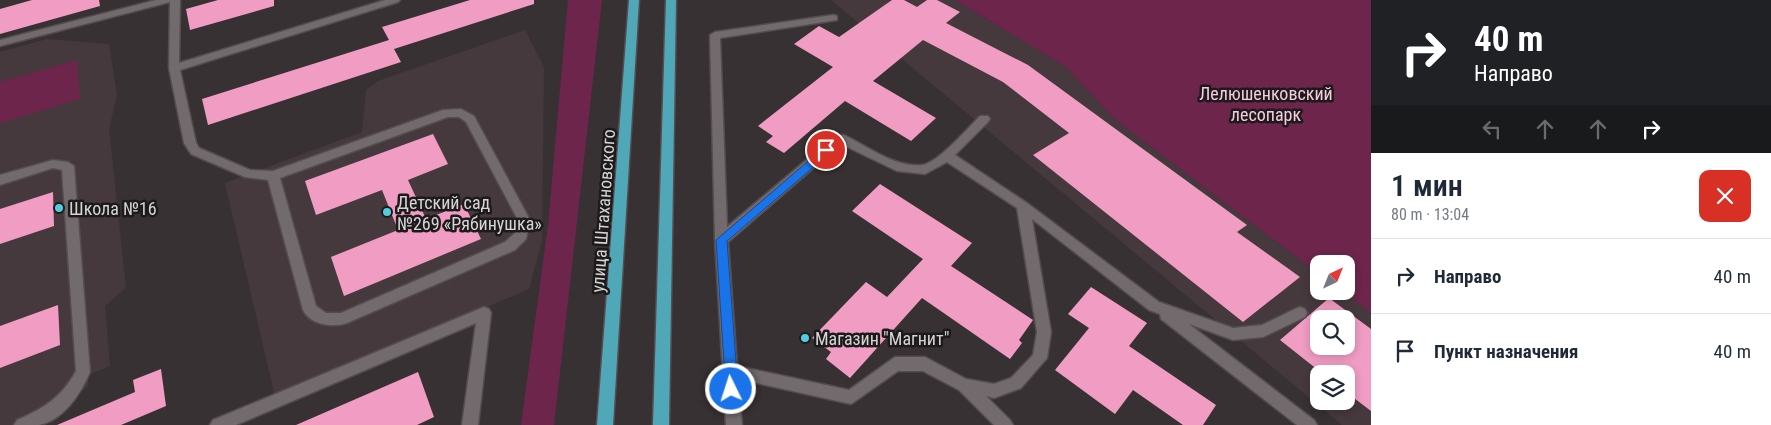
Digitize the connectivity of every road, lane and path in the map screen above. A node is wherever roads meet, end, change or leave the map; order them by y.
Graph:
1 (168, 0) edge
2 (175, 0) edge
3 (395, 0) edge
4 (634, 0) edge
5 (671, 0) edge
6 (833, 18) dead end
7 (0, 43) edge
8 (174, 68) junction
9 (984, 119) dead end
10 (947, 156) junction
11 (273, 176) junction
12 (0, 180) edge
13 (1023, 206) junction
14 (722, 240) junction
15 (1154, 306) junction
16 (1300, 313) dead end
17 (730, 371) junction
18 (964, 385) junction
19 (22, 425) edge
20 (218, 425) edge
21 (470, 425) edge
22 (605, 425) edge
23 (662, 425) edge
24 (734, 425) edge
25 (1005, 425) edge
26 (1308, 425) edge

1 - 7 lane
2 - 8 lane
3 - 8 lane
4 - 22 main road, улица Штахановского
5 - 23 main road
6 - 14 lane
8 - 11 lane
9 - 10 lane
10 - 13 lane
10 - 14 lane
11 - 11 lane
12 - 19 lane
13 - 15 lane
13 - 18 lane
14 - 17 lane
15 - 16 lane
15 - 26 lane
17 - 18 lane
17 - 24 lane
18 - 25 lane
20 - 21 lane

